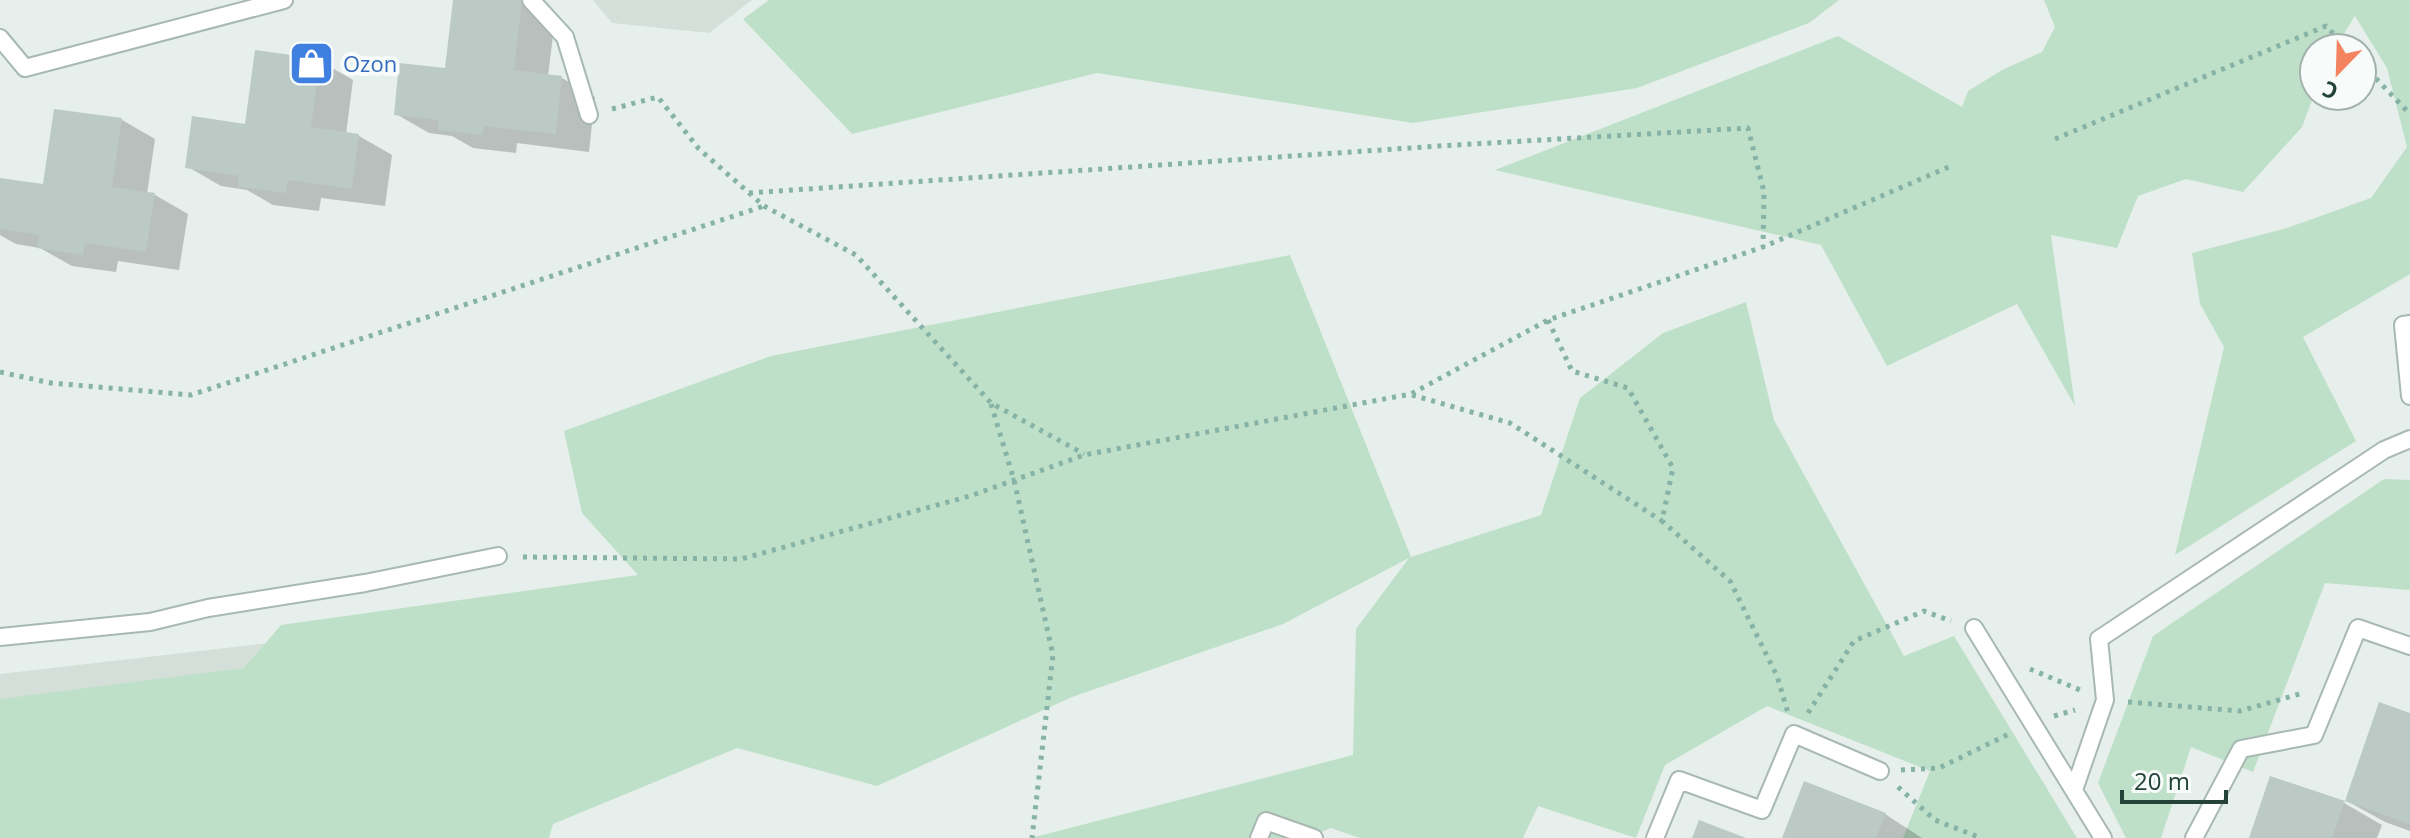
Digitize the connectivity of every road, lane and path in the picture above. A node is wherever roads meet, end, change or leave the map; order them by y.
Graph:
1 (284, 0) edge
2 (531, 0) edge
3 (2312, 32) edge
4 (2332, 32) edge
5 (0, 38) edge
6 (2298, 38) edge
7 (2378, 81) edge
8 (2410, 114) edge
9 (589, 115) joint
10 (2055, 139) dead end
11 (1951, 166) dead end
12 (749, 193) junction
13 (764, 206) junction
14 (1763, 247) junction
15 (1548, 320) junction
16 (2410, 324) edge
17 (0, 372) edge
18 (1411, 394) junction
19 (2410, 396) edge
20 (991, 403) junction
21 (2410, 439) edge
22 (1084, 455) junction
23 (1014, 480) junction
24 (1662, 521) junction
25 (498, 556) joint
26 (1974, 628) joint
27 (0, 637) edge
28 (2410, 646) edge
29 (1989, 652) junction
30 (2335, 684) junction
31 (2105, 700) junction
32 (2032, 722) junction
33 (1794, 734) junction
34 (1880, 771) junction
35 (2074, 790) junction
36 (1032, 838) edge
37 (1259, 838) edge
38 (1314, 838) edge
39 (1655, 838) edge
40 (1981, 838) edge
41 (2103, 838) edge
42 (2194, 838) edge

1 - 5 lane
2 - 9 lane
3 - 4 path
6 - 10 path
7 - 8 path
9 - 12 path
11 - 14 path
12 - 13 path
12 - 14 path
13 - 17 path
13 - 20 path
14 - 15 path
15 - 18 path
15 - 24 path
16 - 19 lane
18 - 22 path
18 - 24 path
20 - 22 path
20 - 23 path
21 - 31 lane
22 - 23 path
23 - 25 path
23 - 36 path
24 - 33 path
25 - 27 lane
26 - 29 lane
26 - 33 path
28 - 30 lane
29 - 31 path
29 - 32 lane
30 - 31 path
30 - 42 lane
31 - 32 path
31 - 35 lane
32 - 34 path
32 - 35 lane
33 - 34 lane
33 - 39 lane
34 - 40 path
35 - 41 lane
37 - 38 lane

